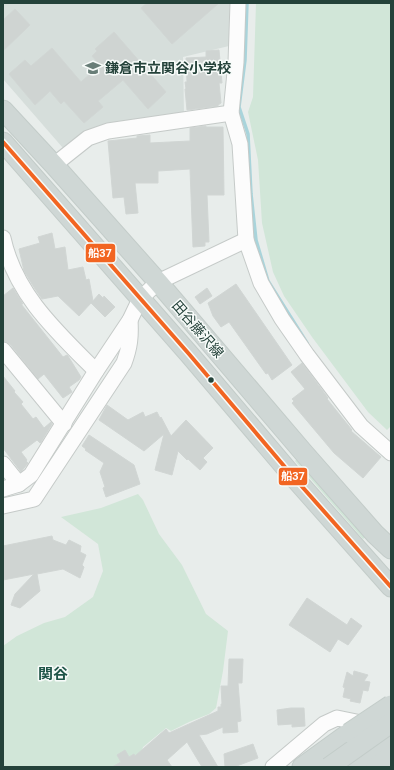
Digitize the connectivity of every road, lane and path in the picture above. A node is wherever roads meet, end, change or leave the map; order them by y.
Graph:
1 (238, 3) edge
2 (3, 110) edge
3 (231, 113) junction
4 (5, 147) edge
5 (54, 165) junction
6 (3, 238) edge
7 (246, 240) junction
8 (158, 282) junction
9 (140, 299) junction
10 (130, 320) junction
11 (3, 350) edge
12 (96, 371) junction
13 (64, 424) junction
14 (391, 453) edge
15 (3, 464) edge
16 (19, 484) junction
17 (3, 489) edge
18 (3, 506) edge
19 (391, 549) edge
20 (391, 587) edge
21 (391, 705) edge
22 (391, 723) edge
23 (391, 729) edge
24 (391, 736) edge
25 (391, 755) edge
26 (273, 767) edge
27 (302, 767) edge
28 (329, 767) edge
29 (349, 767) edge
30 (376, 767) edge

1 - 3 street
2 - 5 main road, 田谷藤沢線
3 - 5 street
3 - 7 street
4 - 9 main road, 田谷藤沢線
5 - 8 main road, 田谷藤沢線
6 - 12 street
7 - 8 street
7 - 14 street
8 - 9 street
8 - 19 main road, 田谷藤沢線
9 - 10 street
9 - 20 main road, 田谷藤沢線
10 - 12 street
10 - 18 street
11 - 13 street
12 - 13 street
13 - 16 street
15 - 16 street
16 - 17 street
21 - 27 main road, bridge
22 - 28 main road, bridge
23 - 26 street
24 - 29 main road
25 - 30 main road

